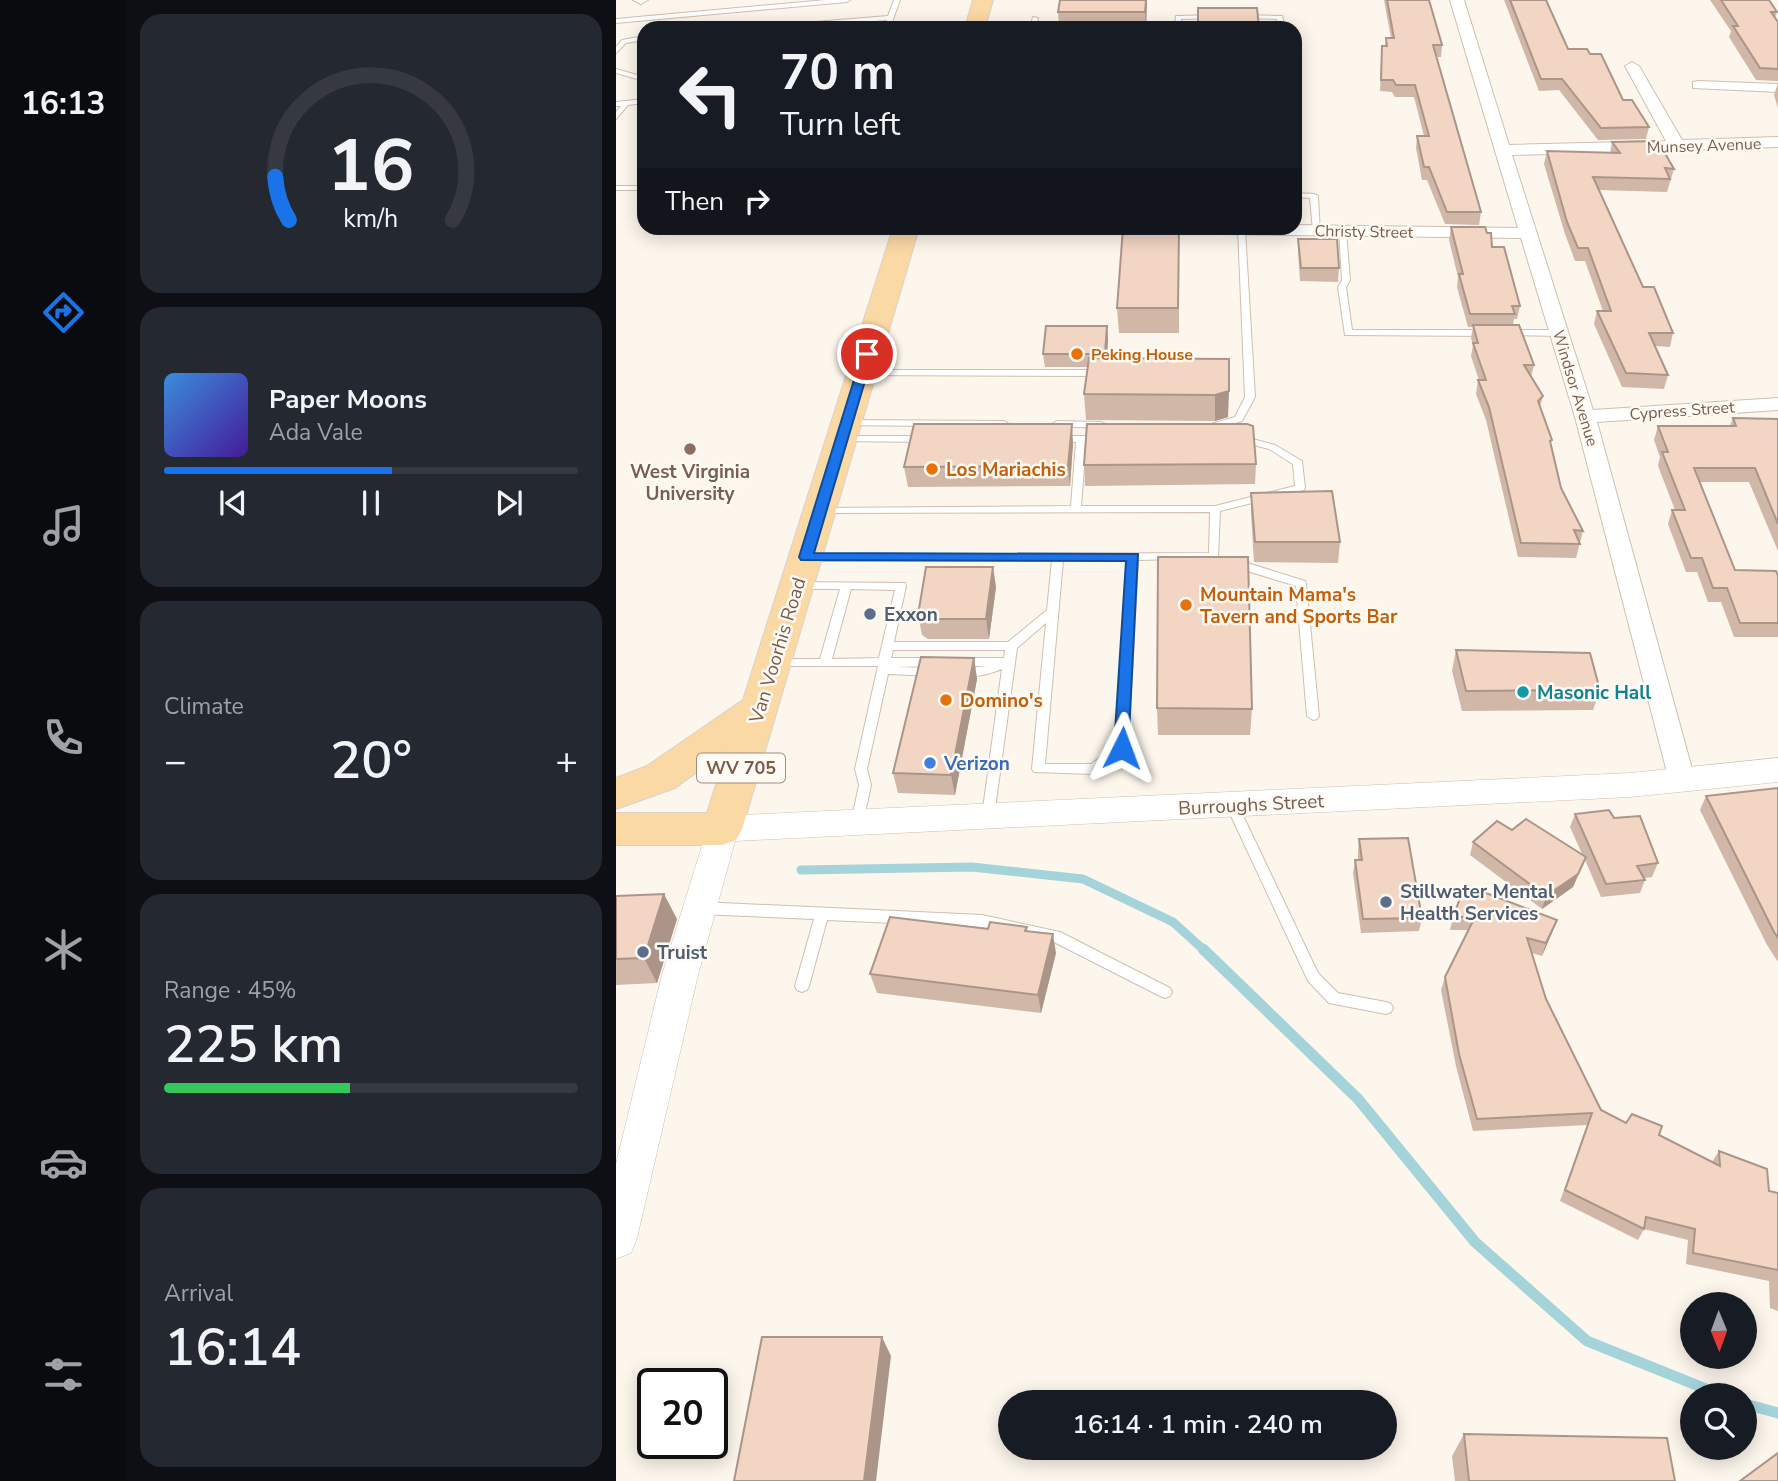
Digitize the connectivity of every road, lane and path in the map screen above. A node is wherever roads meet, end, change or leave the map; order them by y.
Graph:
1 (847, 0) edge
2 (897, 0) edge
3 (983, 0) edge
4 (1457, 0) edge
5 (891, 18) junction
6 (1035, 18) dead end
7 (616, 21) edge
8 (854, 21) edge
9 (890, 21) edge
10 (977, 21) edge
11 (1034, 21) edge
12 (1178, 21) edge
13 (1281, 21) edge
14 (637, 39) edge
15 (616, 51) edge
16 (1632, 66) dead end
17 (616, 71) edge
18 (637, 77) edge
19 (1698, 85) dead end
20 (1778, 88) edge
21 (637, 102) edge
22 (626, 103) junction
23 (616, 104) edge
24 (616, 117) edge
25 (1778, 142) edge
26 (1677, 146) junction
27 (1503, 150) junction
28 (616, 188) edge
29 (637, 188) edge
30 (1302, 195) edge
31 (1302, 231) edge
32 (1317, 231) junction
33 (1342, 231) junction
34 (1528, 233) junction
35 (904, 235) edge
36 (1239, 235) edge
37 (1559, 333) junction
38 (862, 373) junction
39 (1112, 373) edge
40 (1778, 404) edge
41 (1585, 417) junction
42 (1018, 424) edge
43 (1044, 424) edge
44 (1111, 425) edge
45 (1204, 427) edge
46 (844, 431) junction
47 (1206, 438) edge
48 (943, 439) edge
49 (1040, 439) edge
50 (1082, 439) junction
51 (1109, 439) edge
52 (1076, 509) junction
53 (1215, 509) junction
54 (820, 510) junction
55 (1214, 556) junction
56 (1058, 557) junction
57 (1133, 557) junction
58 (801, 571) junction
59 (846, 586) junction
60 (1053, 611) junction
61 (887, 646) junction
62 (1011, 646) junction
63 (883, 662) junction
64 (1009, 662) junction
65 (774, 663) junction
66 (825, 663) junction
67 (760, 706) junction
68 (1313, 716) dead end
69 (1778, 770) edge
70 (1682, 780) junction
71 (616, 794) edge
72 (1232, 805) junction
73 (988, 816) junction
74 (857, 823) junction
75 (616, 829) edge
76 (722, 829) junction
77 (700, 908) junction
78 (822, 913) junction
79 (802, 986) dead end
80 (1165, 992) dead end
81 (1386, 1008) dead end
82 (616, 1237) edge

1 - 7 lane
2 - 5 lane
3 - 10 main road
4 - 27 street, Windsor Avenue
5 - 8 lane
5 - 9 lane
6 - 11 lane
12 - 13 lane
14 - 15 lane
16 - 26 street
17 - 18 lane
19 - 20 street
21 - 22 lane
22 - 23 lane
22 - 24 lane
25 - 26 street, Munsey Avenue
26 - 27 street, Munsey Avenue
27 - 34 street, Windsor Avenue
28 - 29 lane
30 - 32 lane
31 - 32 street, Christy Street
32 - 33 street, Christy Street
33 - 34 street, Christy Street
33 - 37 lane
34 - 37 street, Windsor Avenue
35 - 38 main road, Van Voorhis Road / WV 705
36 - 45 lane
37 - 41 street, Windsor Avenue
38 - 39 lane
38 - 46 main road, Van Voorhis Road / WV 705
40 - 41 street, Cypress Street
41 - 70 street, Windsor Avenue
42 - 46 lane
43 - 44 lane
46 - 48 lane
46 - 54 main road, Van Voorhis Road / WV 705
47 - 53 lane
49 - 50 lane
50 - 51 lane
50 - 52 lane
52 - 53 lane
52 - 54 lane
53 - 55 lane
54 - 58 main road, Van Voorhis Road / WV 705
55 - 57 lane
55 - 68 lane
56 - 57 lane
56 - 58 lane
56 - 60 lane
57 - 60 lane
58 - 59 lane
58 - 65 main road, Van Voorhis Road / WV 705
59 - 61 lane
59 - 66 lane
60 - 62 lane
61 - 62 lane
61 - 63 lane
62 - 64 lane
63 - 64 lane
63 - 66 lane
63 - 74 lane
64 - 73 lane
65 - 66 lane
65 - 67 main road, Van Voorhis Road / WV 705
67 - 71 main road
67 - 76 main road, Van Voorhis Road / WV 705
69 - 70 street, Burroughs Street
70 - 72 street, Burroughs Street
72 - 73 street, Burroughs Street
72 - 81 lane
73 - 74 street, Burroughs Street
74 - 76 street, Burroughs Street
75 - 76 main road
76 - 77 street, Van Voorhis Road
77 - 78 lane
77 - 82 street, Van Voorhis Road
78 - 79 lane
78 - 80 lane

